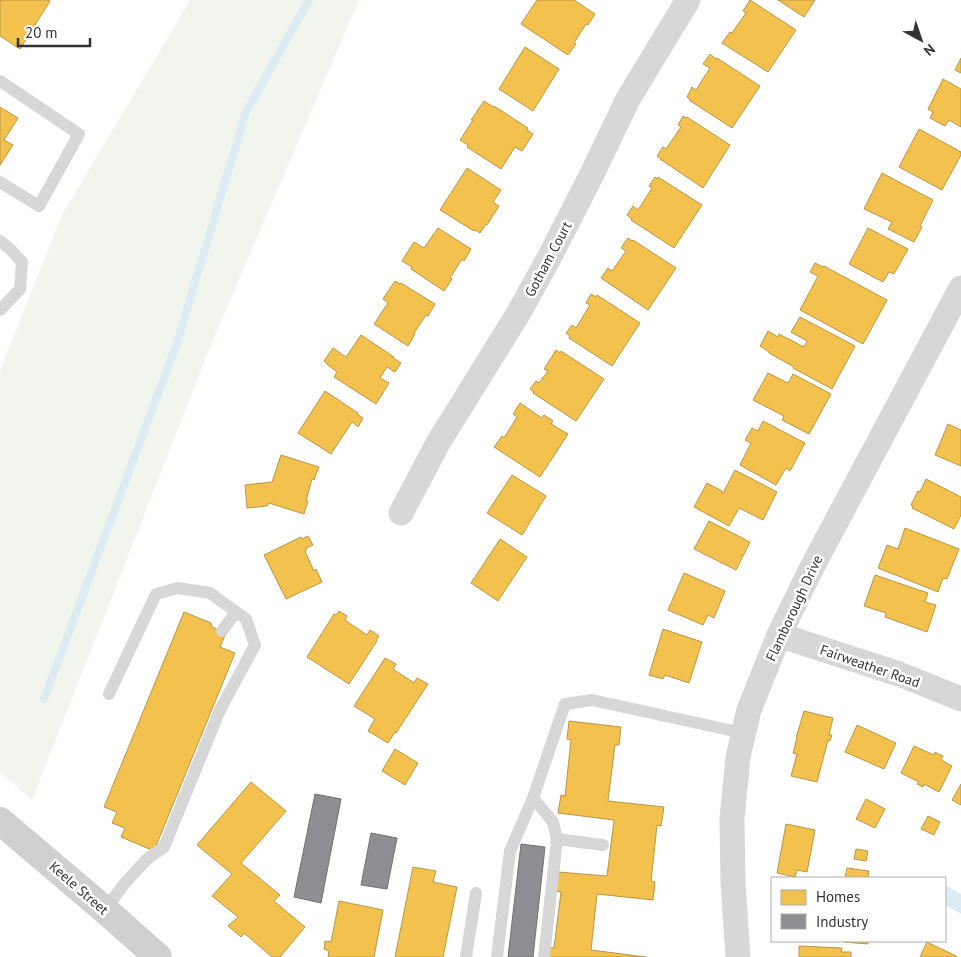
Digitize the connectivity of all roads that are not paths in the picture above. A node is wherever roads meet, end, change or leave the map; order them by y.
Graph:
1 (688, 0) edge
2 (0, 81) edge
3 (0, 182) edge
4 (0, 241) edge
5 (961, 288) edge
6 (0, 310) edge
7 (400, 513) dead end
8 (236, 612) junction
9 (222, 631) dead end
10 (779, 635) junction
11 (109, 694) dead end
12 (961, 699) edge
13 (743, 733) junction
14 (534, 798) junction
15 (0, 821) edge
16 (558, 839) junction
17 (603, 846) dead end
18 (476, 893) dead end
19 (105, 910) junction
20 (158, 957) edge
21 (466, 957) edge
22 (498, 957) edge
23 (544, 957) edge
24 (738, 957) edge

1 - 7 street, Gotham Court
2 - 3 lane
4 - 6 lane
5 - 10 street, Flamborough Drive
8 - 9 lane
8 - 11 lane
8 - 19 lane
10 - 12 street, Fairweather Road
10 - 13 street, Flamborough Drive
13 - 14 lane
13 - 24 street, Flamborough Drive
14 - 16 lane
14 - 22 lane
15 - 19 main road, Keele Street
16 - 17 lane
16 - 23 lane
18 - 21 lane
19 - 20 main road, Keele Street

